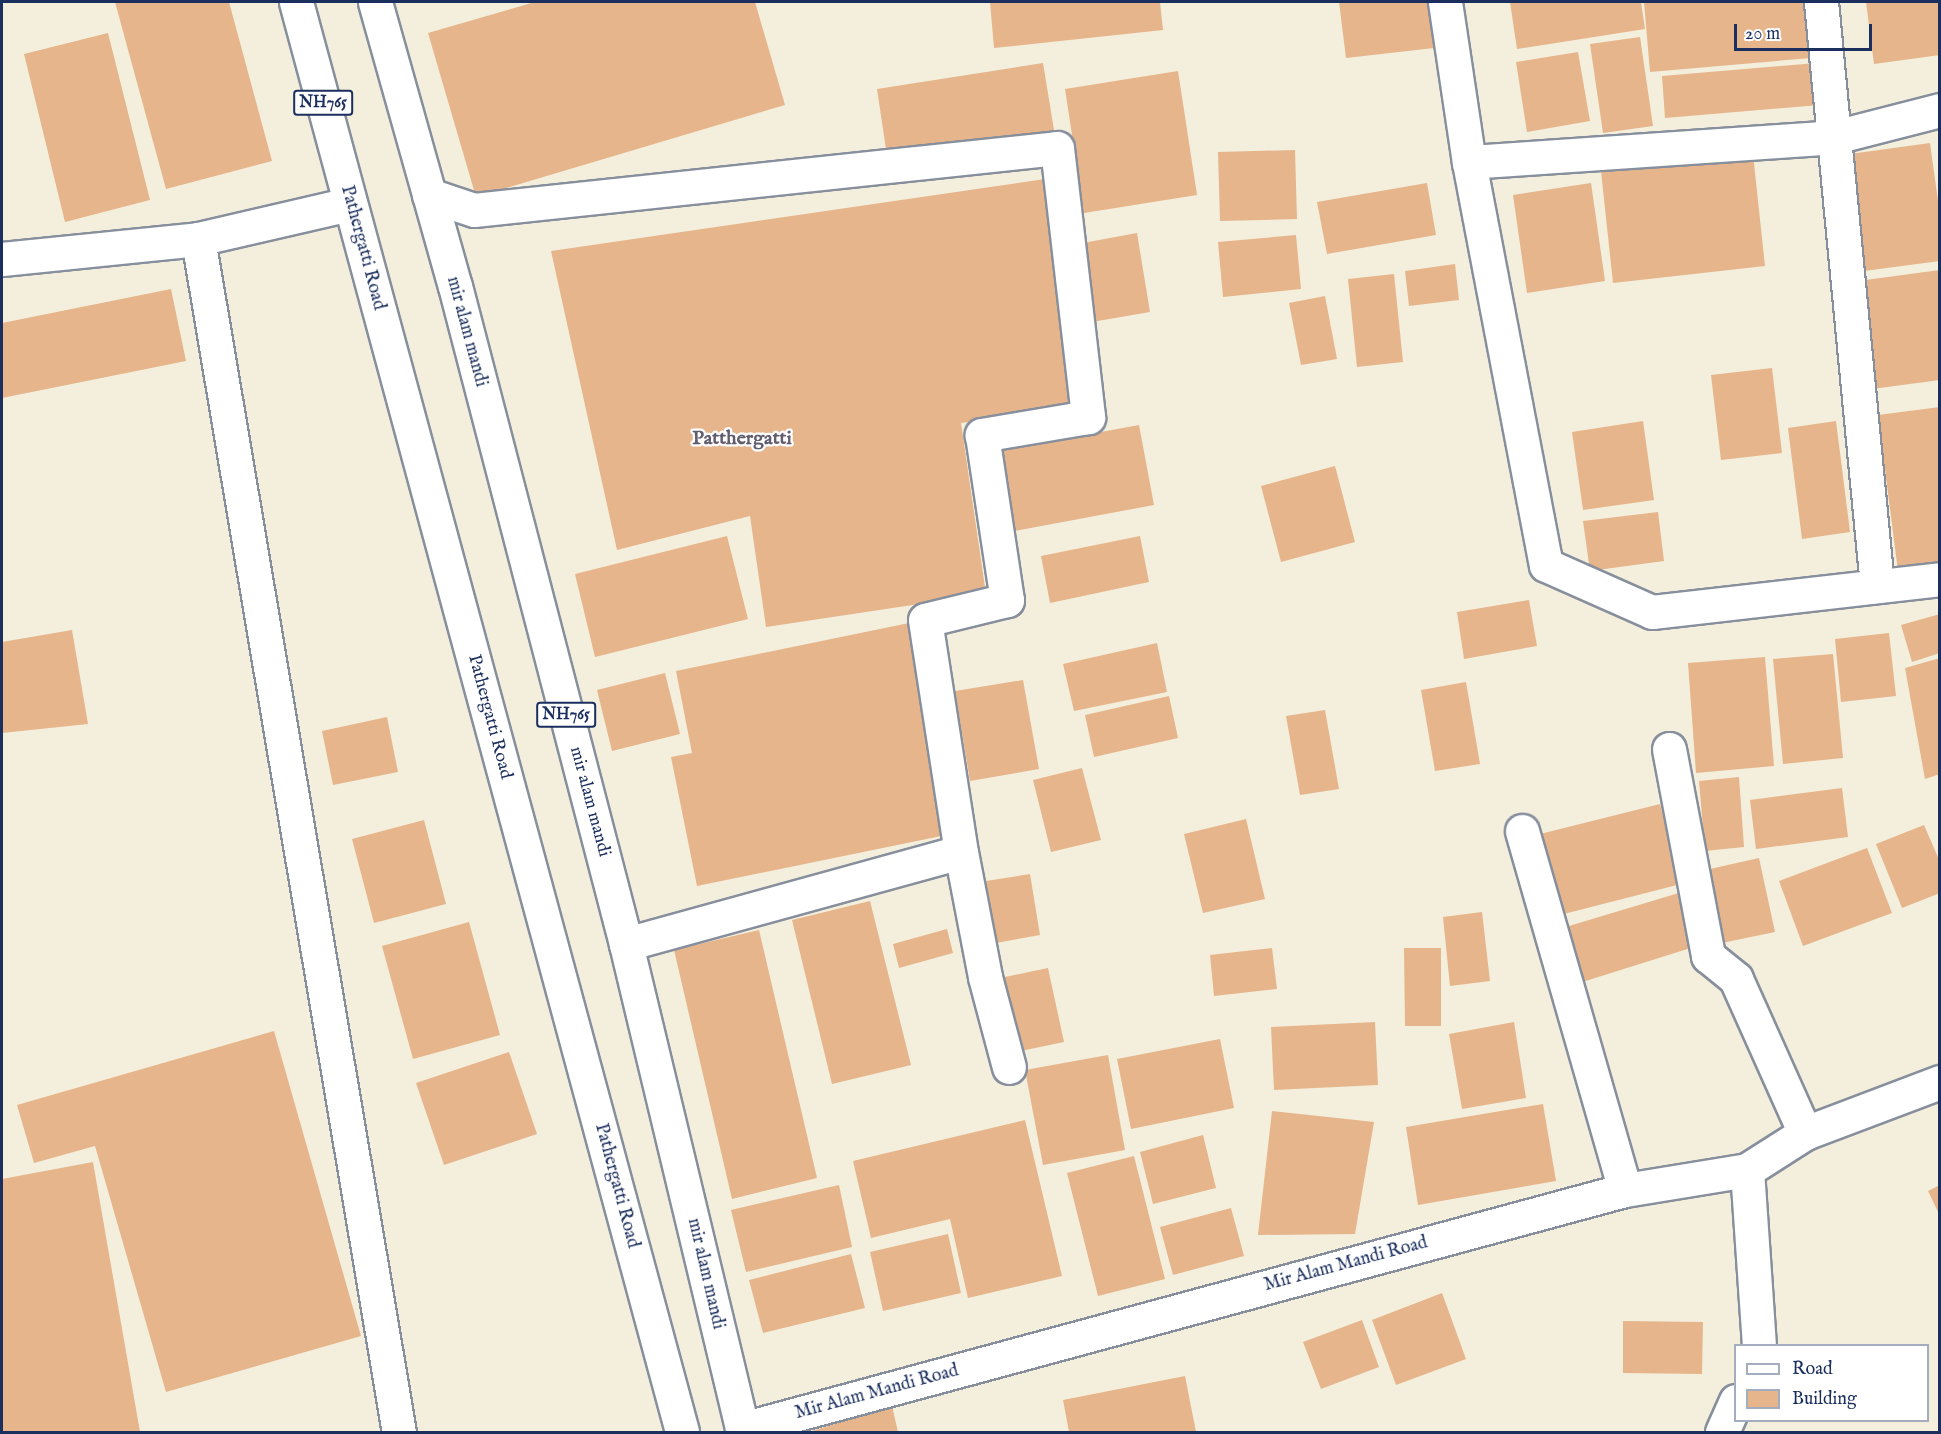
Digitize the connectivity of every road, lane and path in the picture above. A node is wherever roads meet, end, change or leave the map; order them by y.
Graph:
1 (296, 2) edge
2 (375, 2) edge
3 (1445, 2) edge
4 (1821, 2) edge
5 (1940, 110) edge
6 (1835, 137) junction
7 (1468, 162) junction
8 (429, 195) junction
9 (350, 204) junction
10 (198, 239) junction
11 (2, 259) edge
12 (1940, 579) edge
13 (1877, 586) junction
14 (1669, 749) dead end
15 (1522, 831) dead end
16 (961, 852) junction
17 (626, 944) junction
18 (1009, 1067) dead end
19 (1940, 1082) edge
20 (1805, 1133) junction
21 (1747, 1170) junction
22 (1625, 1190) junction
23 (1760, 1344) edge
24 (1734, 1405) edge
25 (743, 1431) edge
26 (399, 1432) edge
27 (682, 1432) edge
28 (1722, 1432) edge

1 - 9 main road, Pathergatti Road / NH765
2 - 8 main road, mir alam mandi / NH765
3 - 7 main road
4 - 6 main road
5 - 6 main road
6 - 7 main road
6 - 13 main road
7 - 13 main road
8 - 16 main road
8 - 17 main road, mir alam mandi / NH765
9 - 10 main road
9 - 27 main road, Pathergatti Road / NH765
10 - 11 main road
10 - 26 main road
12 - 13 main road
14 - 20 main road
15 - 22 main road
16 - 17 main road
16 - 18 main road
17 - 25 main road, mir alam mandi / NH765
19 - 20 main road, Mir Alam Mandi Road
20 - 21 main road, Mir Alam Mandi Road
21 - 22 main road, Mir Alam Mandi Road
21 - 23 main road
22 - 25 main road, Mir Alam Mandi Road
24 - 28 main road

